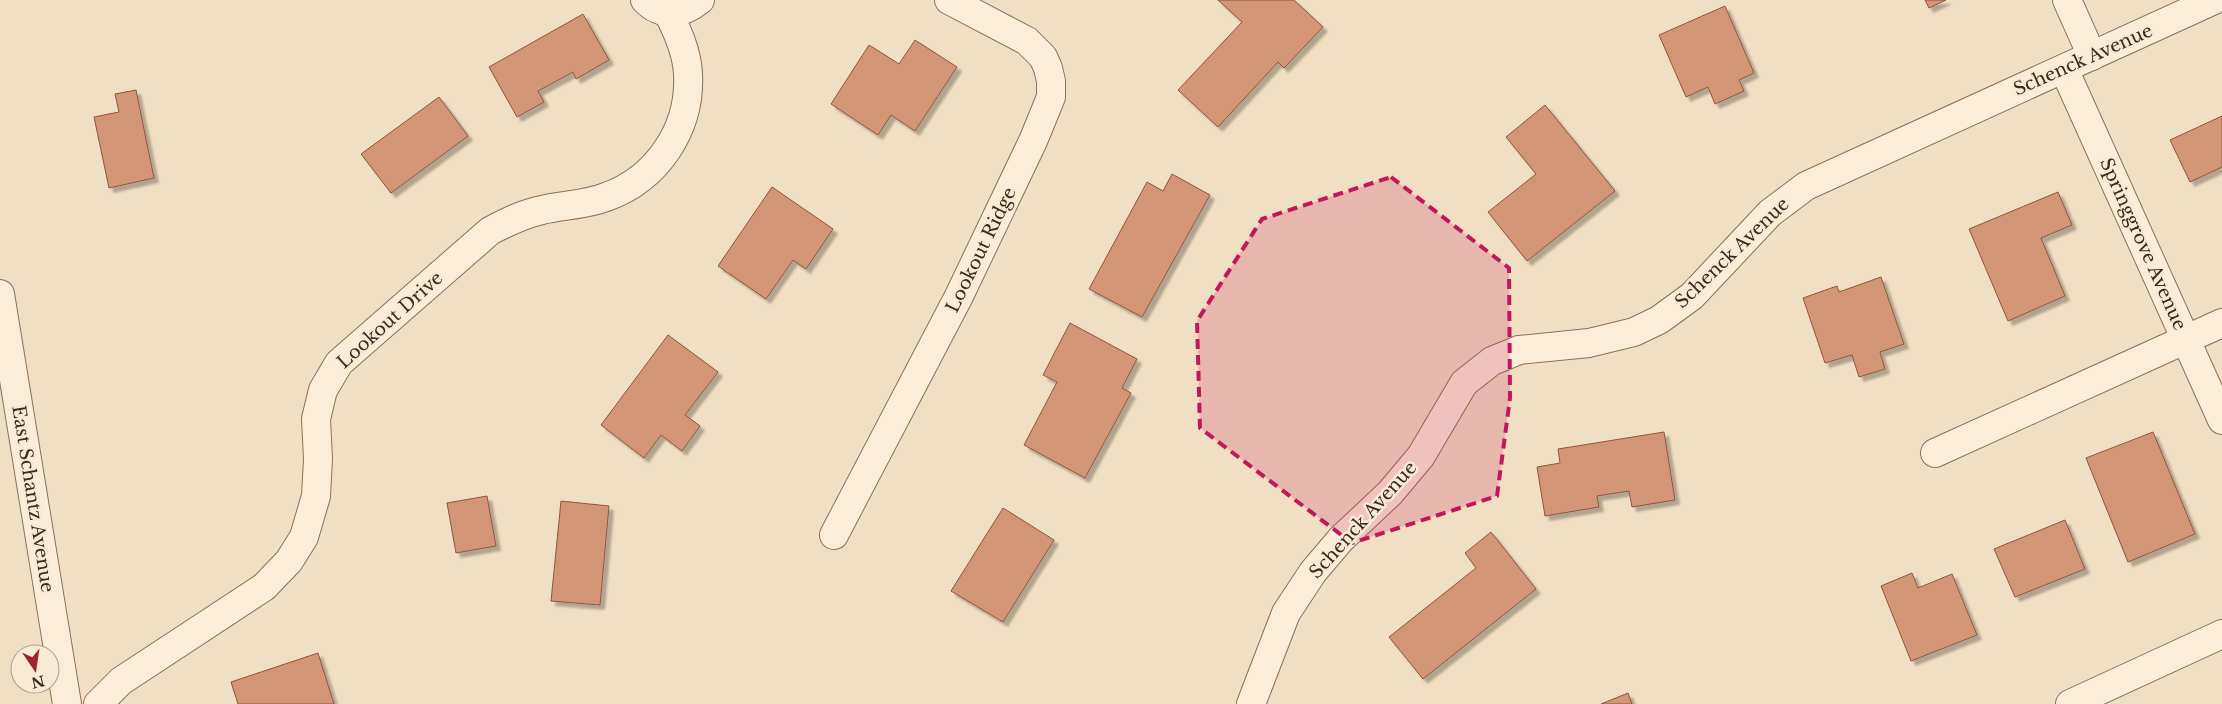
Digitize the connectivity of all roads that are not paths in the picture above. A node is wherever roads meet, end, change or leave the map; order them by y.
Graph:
1 (700, 0) edge
2 (949, 0) edge
3 (2067, 0) edge
4 (2214, 0) edge
5 (656, 6) edge
6 (2092, 56) junction
7 (2064, 69) junction
8 (0, 294) edge
9 (2222, 323) edge
10 (2186, 339) junction
11 (2222, 420) edge
12 (1935, 453) dead end
13 (834, 535) dead end
14 (2222, 634) edge
15 (67, 704) edge
16 (98, 704) edge
17 (1250, 704) edge
18 (2070, 704) edge

1 - 5 street, Lookout Drive
2 - 13 street, Lookout Ridge
3 - 6 street
4 - 6 street, Schenck Avenue
5 - 16 street, Lookout Drive
6 - 7 street, Schenck Avenue
7 - 10 street, Springgrove Avenue
7 - 17 street, Schenck Avenue
8 - 15 street, East Schantz Avenue
9 - 10 street
10 - 11 street, Springgrove Avenue
10 - 12 street
14 - 18 street

